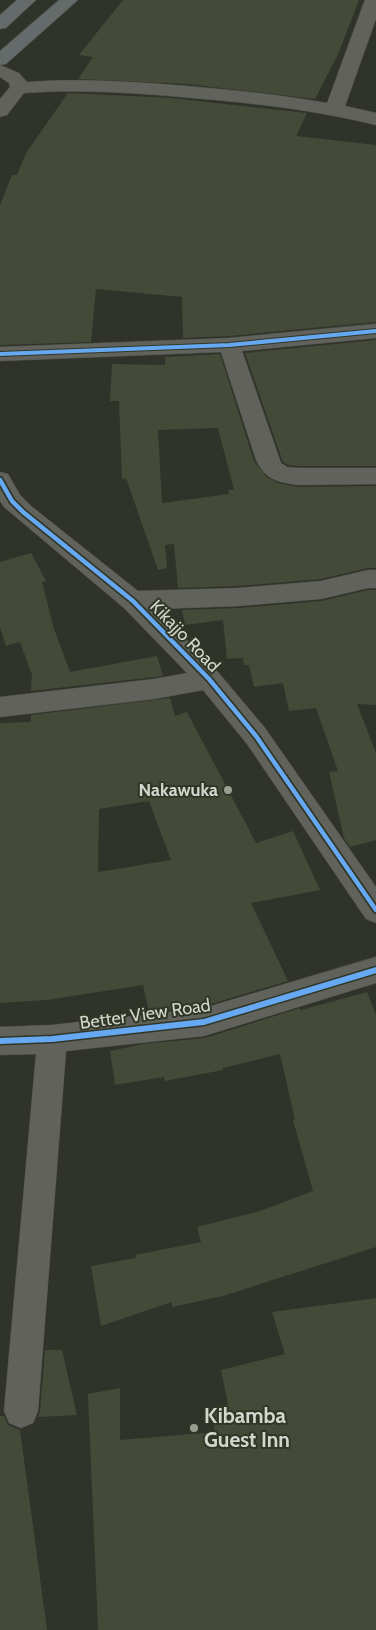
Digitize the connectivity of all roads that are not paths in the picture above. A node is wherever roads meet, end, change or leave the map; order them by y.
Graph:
1 (27, 0) edge
2 (69, 0) edge
3 (374, 0) edge
4 (0, 24) edge
5 (367, 43) edge
6 (0, 60) edge
7 (0, 70) edge
8 (9, 100) edge
9 (334, 110) junction
10 (376, 119) edge
11 (376, 331) edge
12 (229, 345) junction
13 (0, 354) edge
14 (376, 476) edge
15 (0, 480) edge
16 (376, 579) edge
17 (133, 601) junction
18 (209, 679) junction
19 (0, 707) edge
20 (376, 910) edge
21 (376, 970) edge
22 (52, 1039) junction
23 (0, 1041) edge
24 (21, 1411) dead end

1 - 4 main road
2 - 6 main road
3 - 5 street
5 - 9 street
7 - 8 street
8 - 9 street
9 - 10 street
11 - 12 street
12 - 13 street
12 - 14 street
15 - 17 street, Kikajjo Road
16 - 17 street
17 - 18 street, Kikajjo Road
18 - 19 street
18 - 20 street, Kikajjo Road
21 - 22 street, Better View Road
22 - 23 street, Better View Road
22 - 24 street

